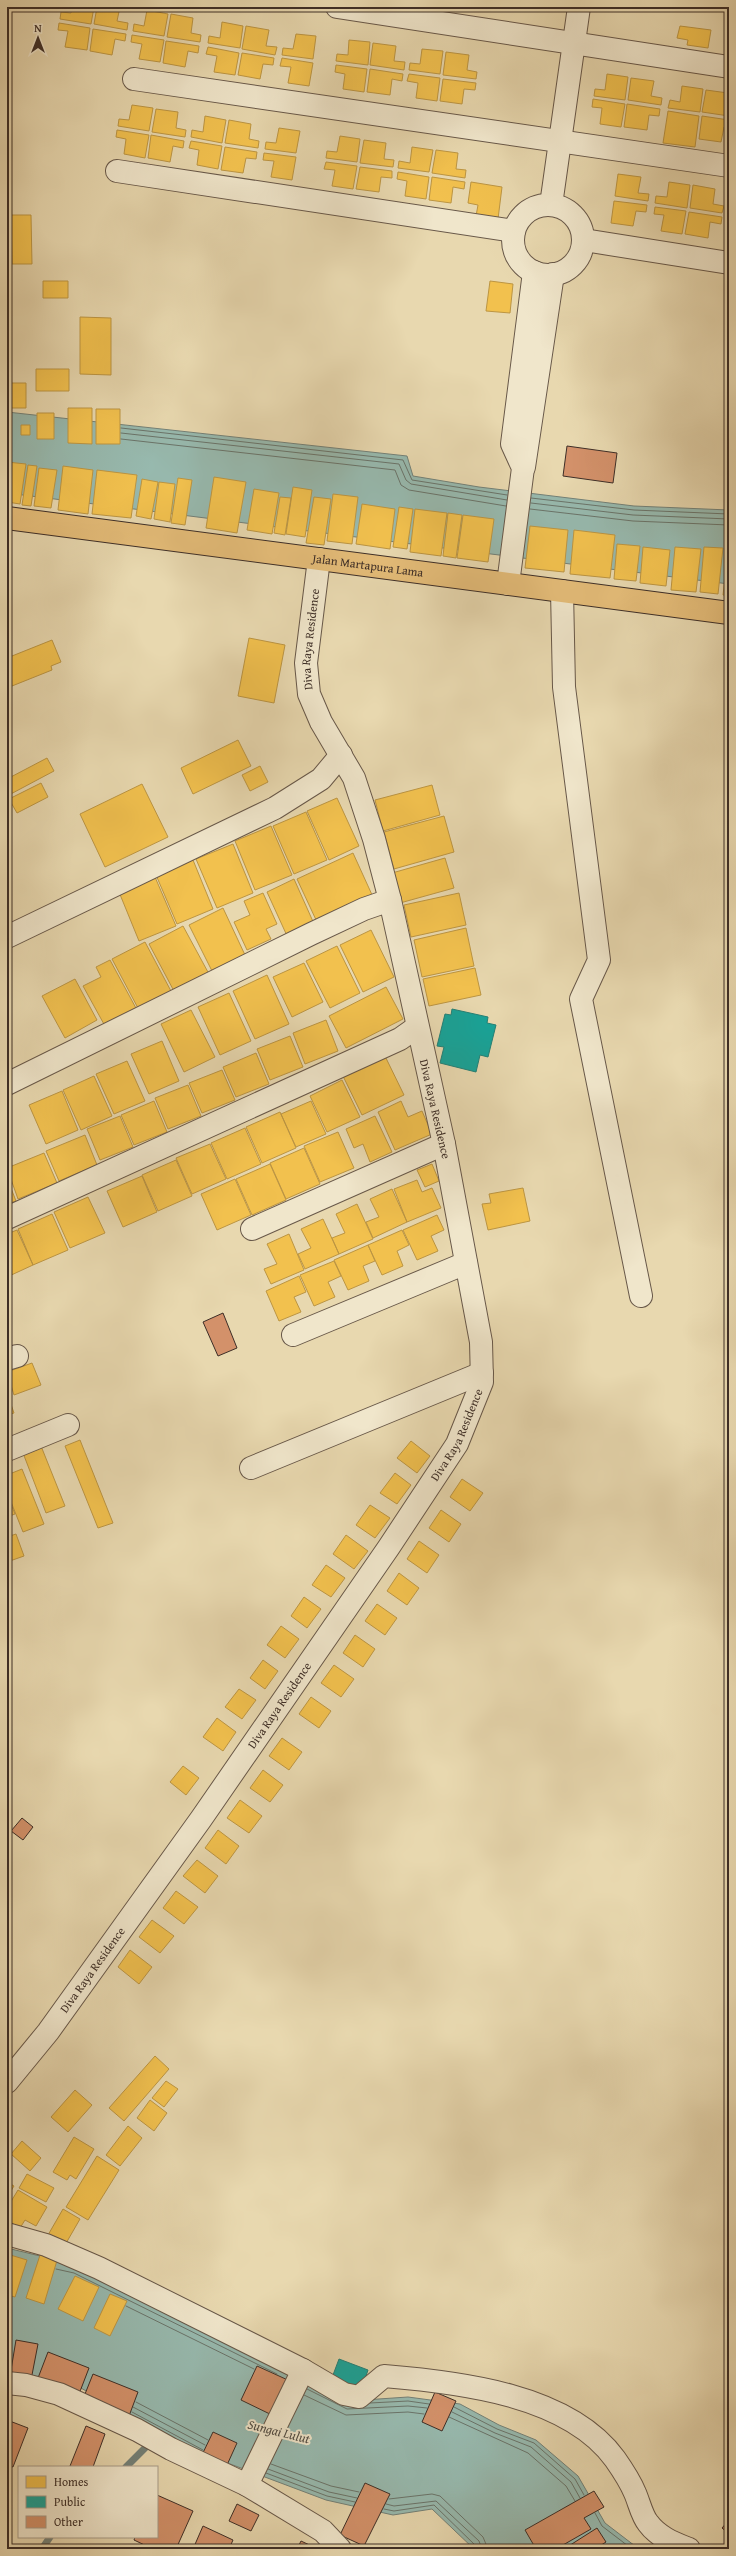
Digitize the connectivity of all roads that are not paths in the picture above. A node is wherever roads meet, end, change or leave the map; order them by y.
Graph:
1 (337, 7) edge
2 (579, 7) edge
3 (574, 43) junction
4 (729, 67) edge
5 (134, 79) dead end
6 (560, 141) junction
7 (729, 166) edge
8 (117, 171) dead end
9 (551, 205) junction
10 (514, 231) junction
11 (584, 240) junction
12 (729, 263) edge
13 (544, 273) junction
14 (7, 518) edge
15 (319, 559) junction
16 (508, 584) junction
17 (562, 591) junction
18 (729, 613) edge
19 (340, 755) junction
20 (390, 900) junction
21 (7, 938) edge
22 (417, 1026) junction
23 (7, 1084) edge
24 (444, 1144) junction
25 (7, 1218) edge
26 (252, 1229) dead end
27 (466, 1263) junction
28 (641, 1296) dead end
29 (293, 1335) dead end
30 (482, 1373) junction
31 (68, 1426) dead end
32 (7, 1450) edge
33 (251, 1468) dead end
34 (7, 2082) edge
35 (7, 2234) edge
36 (302, 2372) junction
37 (7, 2383) edge
38 (248, 2482) junction
39 (340, 2549) edge
40 (689, 2549) edge

1 - 3 street
2 - 3 street
3 - 4 street
3 - 6 street
5 - 6 street
6 - 7 street
6 - 9 street
8 - 10 street
9 - 10 street
9 - 11 street
10 - 13 street
11 - 12 street
11 - 13 street
13 - 16 street
14 - 15 main road, Jalan Martapura Lama
15 - 16 main road, Jalan Martapura Lama
15 - 19 street, Diva Raya Residence
16 - 17 main road, Jalan Martapura Lama
17 - 18 main road, Jalan Martapura Lama
17 - 28 street
19 - 20 street, Diva Raya Residence
19 - 21 street
20 - 22 street, Diva Raya Residence
20 - 23 street
22 - 24 street, Diva Raya Residence
22 - 25 street
24 - 26 street
24 - 27 street, Diva Raya Residence
27 - 29 street
27 - 30 street, Diva Raya Residence
30 - 33 street
30 - 34 street, Diva Raya Residence
31 - 32 street
35 - 36 street
36 - 38 street
36 - 40 street
37 - 38 street
38 - 39 street

